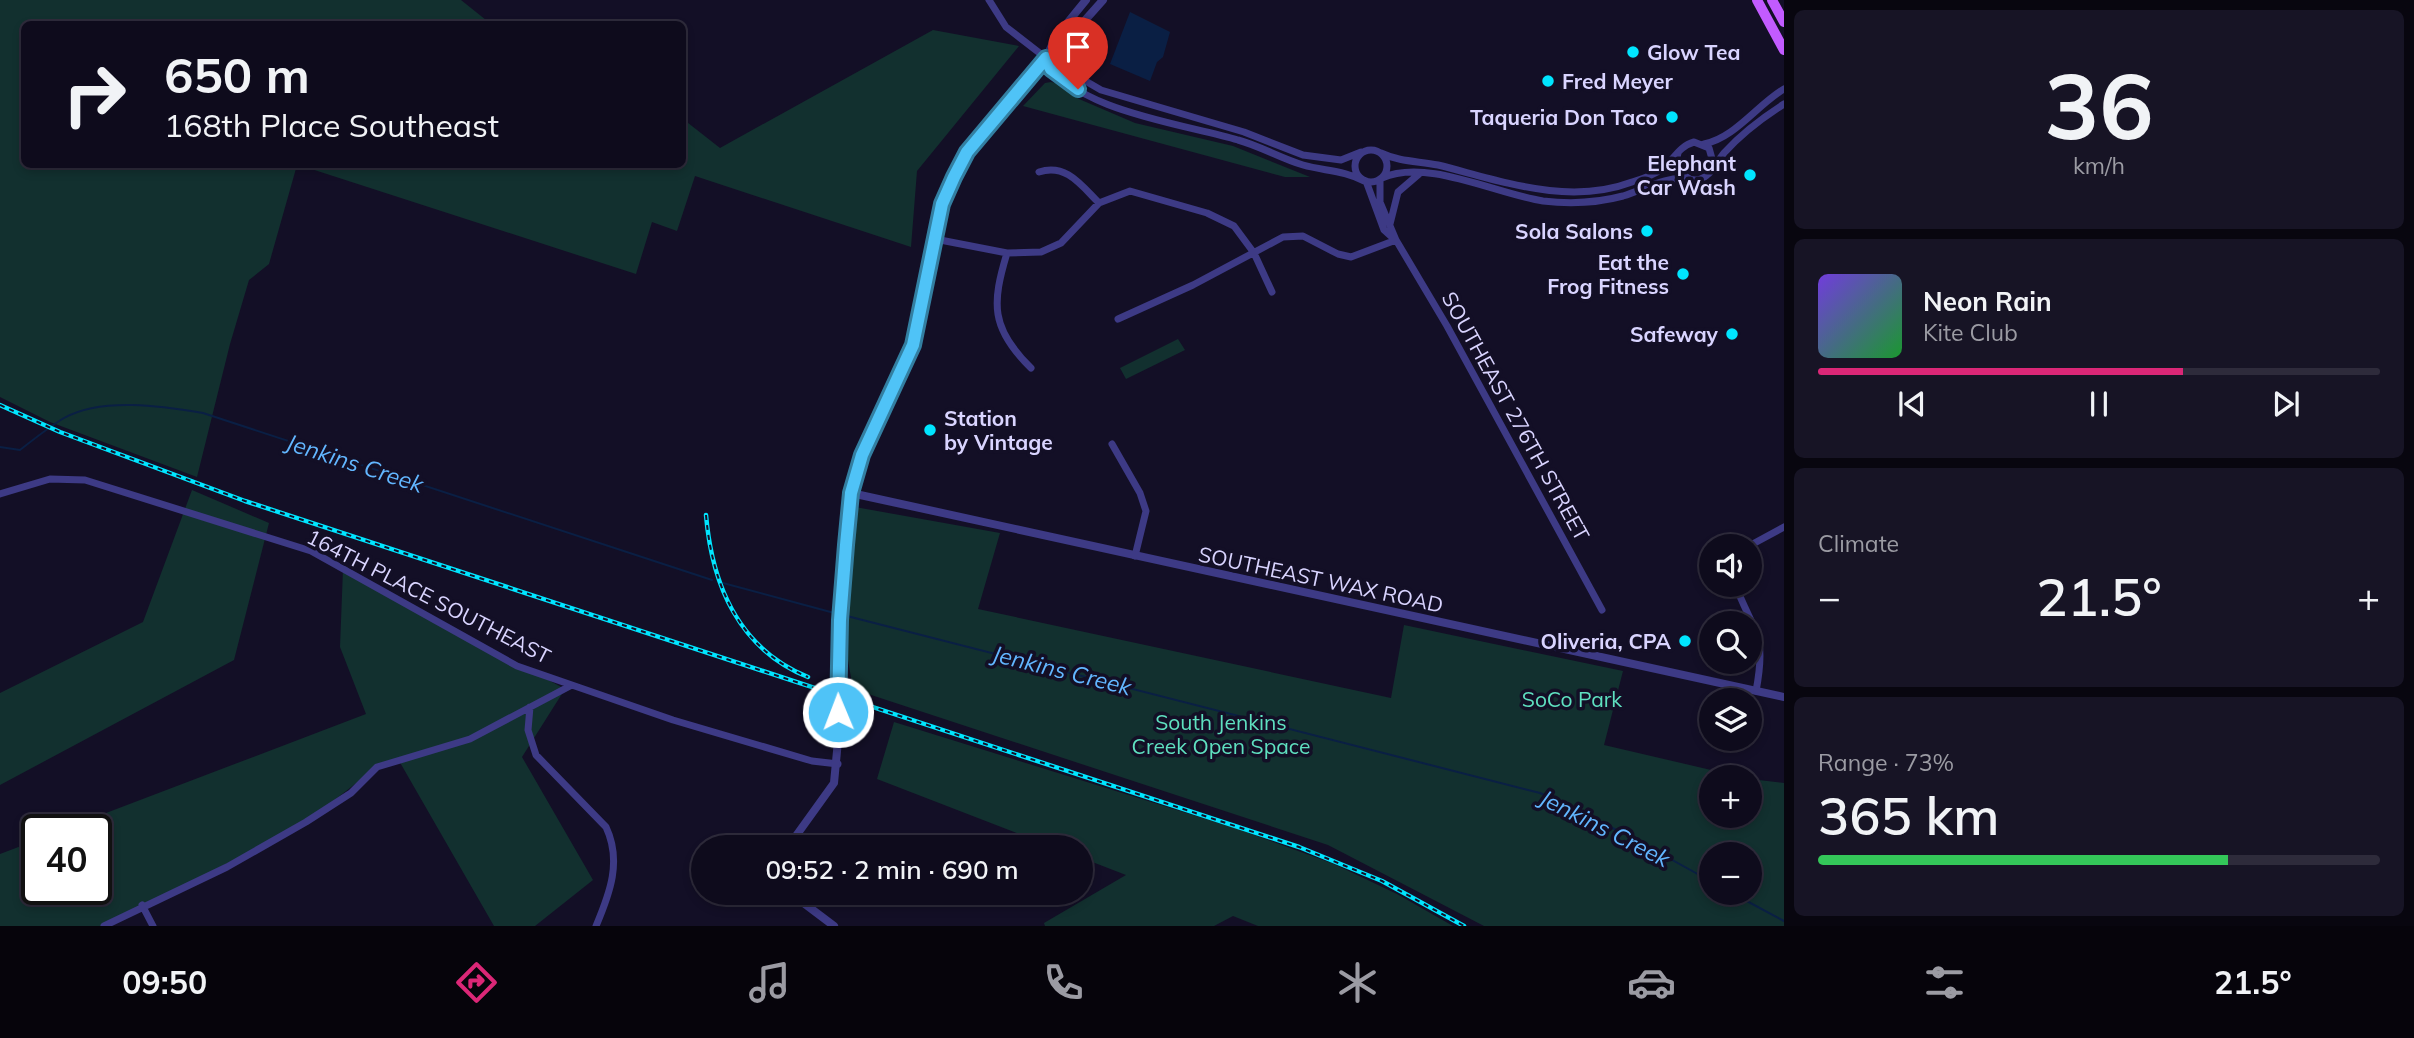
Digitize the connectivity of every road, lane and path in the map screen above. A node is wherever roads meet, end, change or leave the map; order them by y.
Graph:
1 (989, 0) edge
2 (1086, 0) edge
3 (1103, 0) edge
4 (1756, 0) edge
5 (1772, 0) edge
6 (1784, 22) edge
7 (1784, 50) edge
8 (1046, 58) junction
9 (1784, 89) edge
10 (1784, 104) edge
11 (1704, 144) junction
12 (1361, 152) junction
13 (1381, 153) junction
14 (1679, 153) junction
15 (1714, 166) junction
16 (1039, 172) dead end
17 (1420, 173) junction
18 (1381, 179) junction
19 (1689, 179) junction
20 (1365, 181) junction
21 (1098, 203) junction
22 (1390, 225) junction
23 (935, 239) junction
24 (1396, 240) junction
25 (1006, 253) junction
26 (1254, 253) junction
27 (1272, 292) dead end
28 (1118, 319) dead end
29 (1031, 368) dead end
30 (1112, 444) dead end
31 (851, 493) junction
32 (0, 494) edge
33 (1784, 527) edge
34 (1762, 539) edge
35 (1135, 556) junction
36 (1741, 597) edge
37 (1602, 610) dead end
38 (570, 686) junction
39 (1742, 688) edge
40 (1757, 688) edge
41 (1762, 692) edge
42 (1784, 697) edge
43 (530, 707) junction
44 (838, 764) junction
45 (797, 835) edge
46 (142, 905) junction
47 (805, 905) edge
48 (104, 926) edge
49 (153, 926) edge
50 (597, 926) edge
51 (834, 926) edge

1 - 8 street
2 - 8 street
3 - 8 street
4 - 7 main road
5 - 6 main road
8 - 12 street
8 - 20 street
8 - 23 street
9 - 11 street
10 - 15 street
11 - 14 street
11 - 15 street
12 - 13 street
12 - 20 street
13 - 14 street
13 - 18 street
14 - 19 street
15 - 19 street
16 - 21 street
17 - 18 street
17 - 19 street
17 - 22 street
18 - 20 street
18 - 22 street, SOUTHEAST 276TH STREET
20 - 24 street, SOUTHEAST 276TH STREET
21 - 25 street
21 - 26 street
22 - 24 street, SOUTHEAST 276TH STREET
23 - 25 street
23 - 31 street
24 - 26 street
24 - 37 street, SOUTHEAST 276TH STREET
25 - 29 street
26 - 27 street
26 - 28 street
30 - 35 street
31 - 35 street, SOUTHEAST WAX ROAD
31 - 44 street
32 - 38 street, 164TH PLACE SOUTHEAST
33 - 34 street
35 - 39 street, SOUTHEAST WAX ROAD
36 - 40 street
38 - 43 street
38 - 44 street, 164TH PLACE SOUTHEAST
41 - 42 street, SOUTHEAST WAX ROAD
43 - 46 street
43 - 50 street
44 - 45 street
46 - 48 street
46 - 49 street
47 - 51 street

